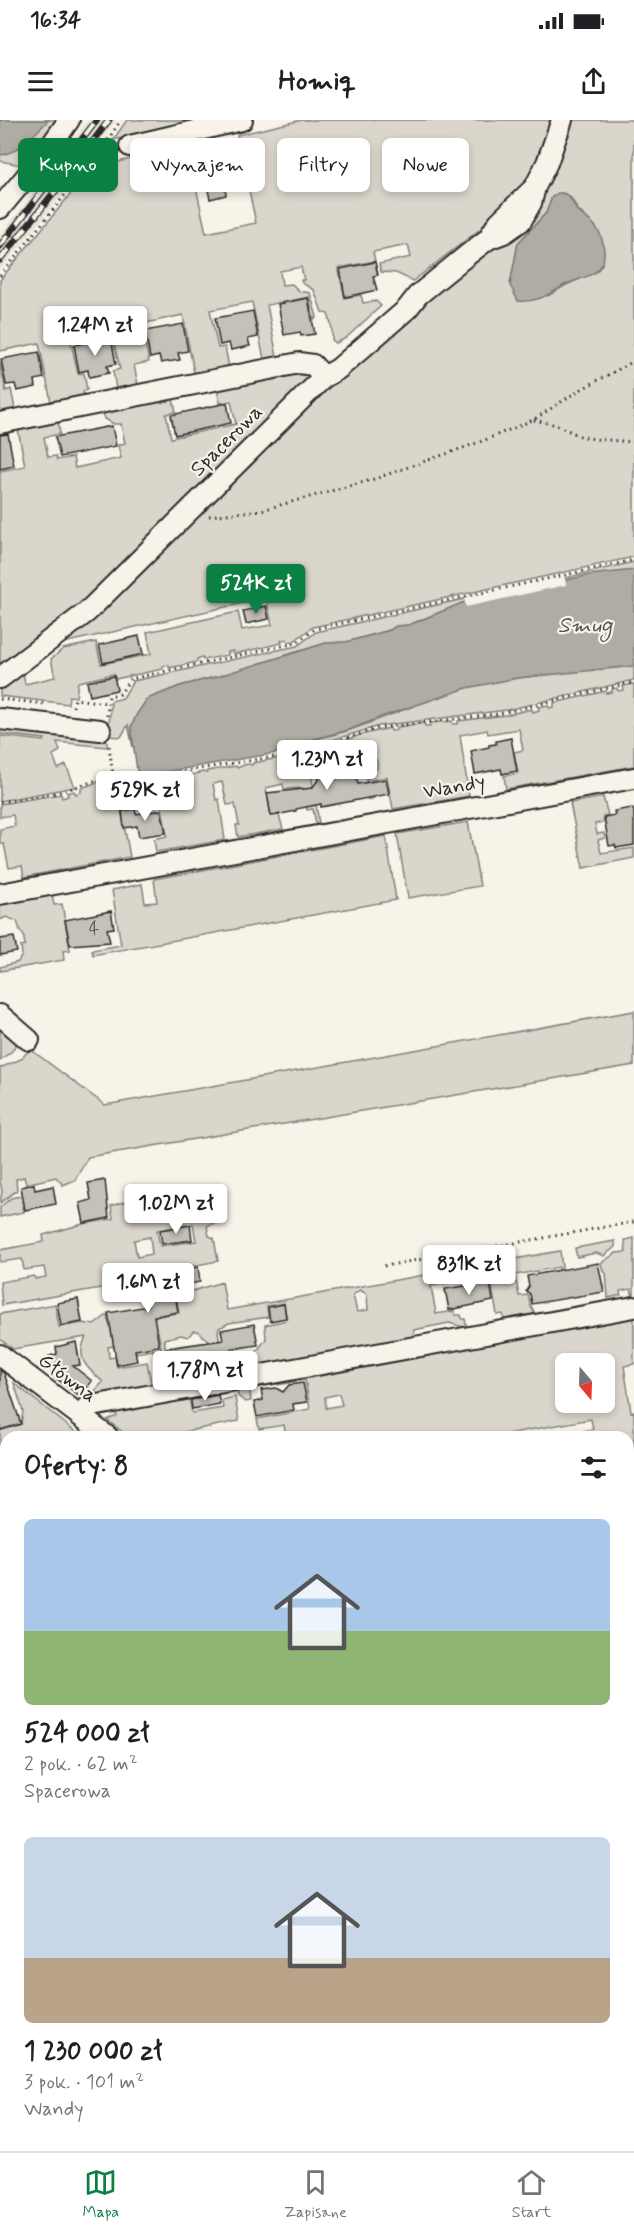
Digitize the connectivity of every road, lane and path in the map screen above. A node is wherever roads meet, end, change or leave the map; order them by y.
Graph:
1 (69, 120) edge
2 (121, 120) edge
3 (242, 120) edge
4 (562, 120) edge
5 (109, 138) edge
6 (164, 138) edge
7 (130, 146) edge
8 (118, 148) edge
9 (67, 192) edge
10 (0, 208) edge
11 (0, 276) edge
12 (634, 361) edge
13 (324, 377) junction
14 (533, 420) junction
15 (0, 423) edge
16 (634, 442) edge
17 (181, 520) junction
18 (634, 560) edge
19 (0, 678) edge
20 (634, 682) edge
21 (0, 699) edge
22 (108, 703) junction
23 (53, 705) dead end
24 (64, 706) dead end
25 (0, 719) edge
26 (105, 730) junction
27 (113, 774) junction
28 (634, 778) edge
29 (0, 802) edge
30 (0, 894) edge
31 (0, 1015) edge
32 (29, 1040) dead end
33 (634, 1222) edge
34 (384, 1266) dead end
35 (634, 1307) edge
36 (0, 1355) edge
37 (80, 1416) junction
38 (100, 1431) edge

1 - 10 street
2 - 5 path
3 - 6 street
4 - 13 street, Spacerowa
7 - 8 path
9 - 11 path
12 - 14 path
13 - 15 street
13 - 17 street, Spacerowa
14 - 16 path
14 - 17 path
17 - 19 street, Spacerowa
18 - 22 path
20 - 27 path
21 - 23 path
22 - 24 path
22 - 26 path
25 - 26 street
26 - 27 path
27 - 29 path
28 - 30 street, Wandy
31 - 32 street
33 - 34 path
35 - 37 street
36 - 37 street, Główna
37 - 38 street, Główna

